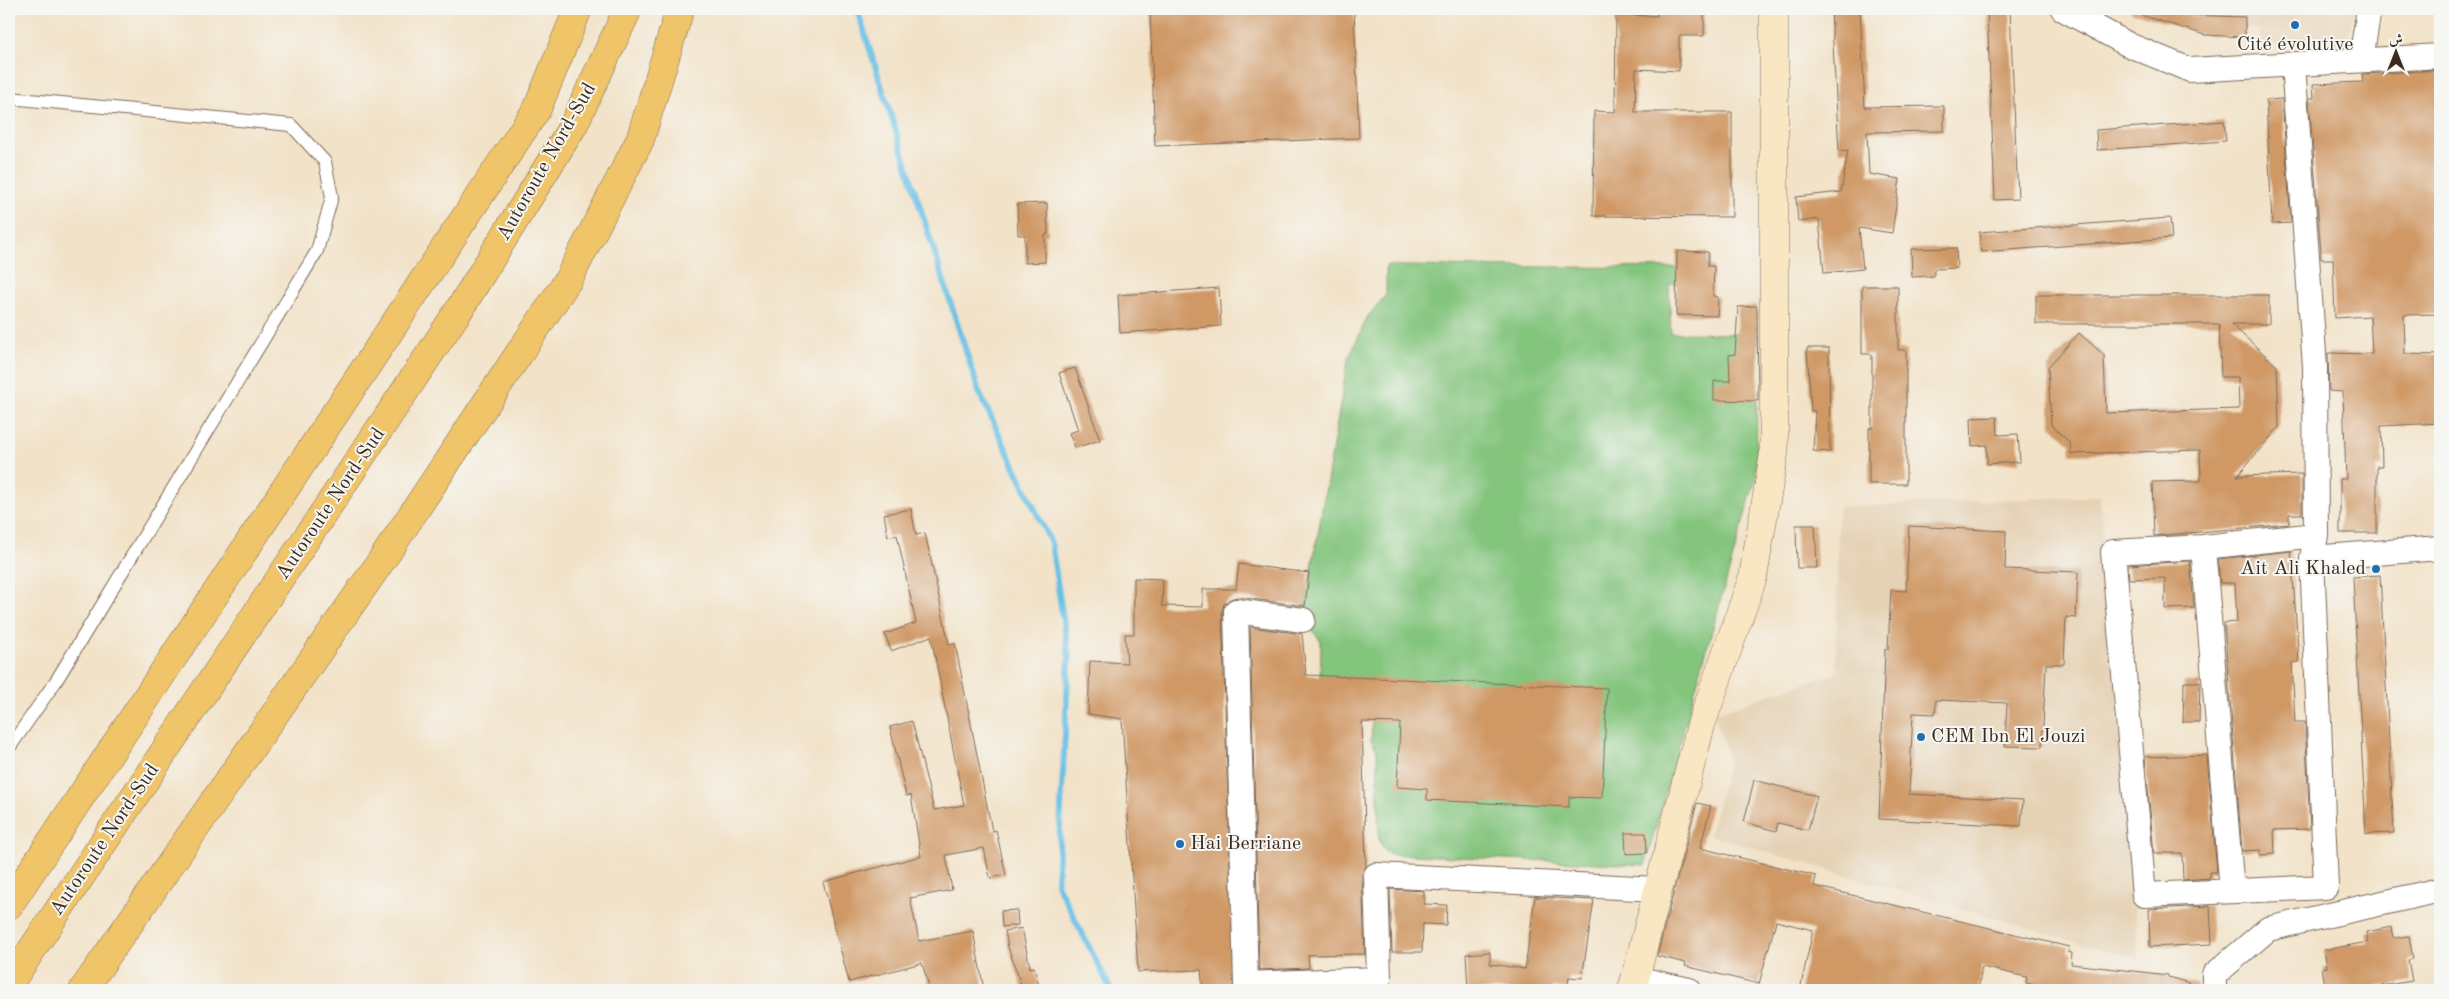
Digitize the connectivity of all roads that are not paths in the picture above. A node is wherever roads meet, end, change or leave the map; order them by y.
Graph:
1 (578, 9) edge
2 (628, 9) edge
3 (680, 9) edge
4 (1774, 9) edge
5 (2063, 9) edge
6 (2369, 9) edge
7 (2440, 56) edge
8 (2361, 60) junction
9 (2293, 64) junction
10 (9, 98) edge
11 (2316, 535) junction
12 (2203, 547) junction
13 (2440, 548) edge
14 (2312, 558) junction
15 (1303, 620) dead end
16 (9, 748) edge
17 (1657, 889) junction
18 (2440, 890) edge
19 (2232, 891) junction
20 (9, 905) edge
21 (9, 984) edge
22 (1634, 984) edge
23 (83, 990) edge
24 (1689, 990) edge
25 (2214, 990) edge

1 - 20 main road, Autoroute Nord-Sud
2 - 21 main road, Autoroute Nord-Sud
3 - 23 main road
4 - 17 main road
5 - 9 street
6 - 8 street
7 - 8 street
8 - 9 street
9 - 11 street
10 - 16 lane
11 - 12 street
11 - 14 street
12 - 19 street
12 - 19 street
13 - 14 street
14 - 19 street
15 - 17 street
17 - 22 main road
18 - 25 street
22 - 24 street

